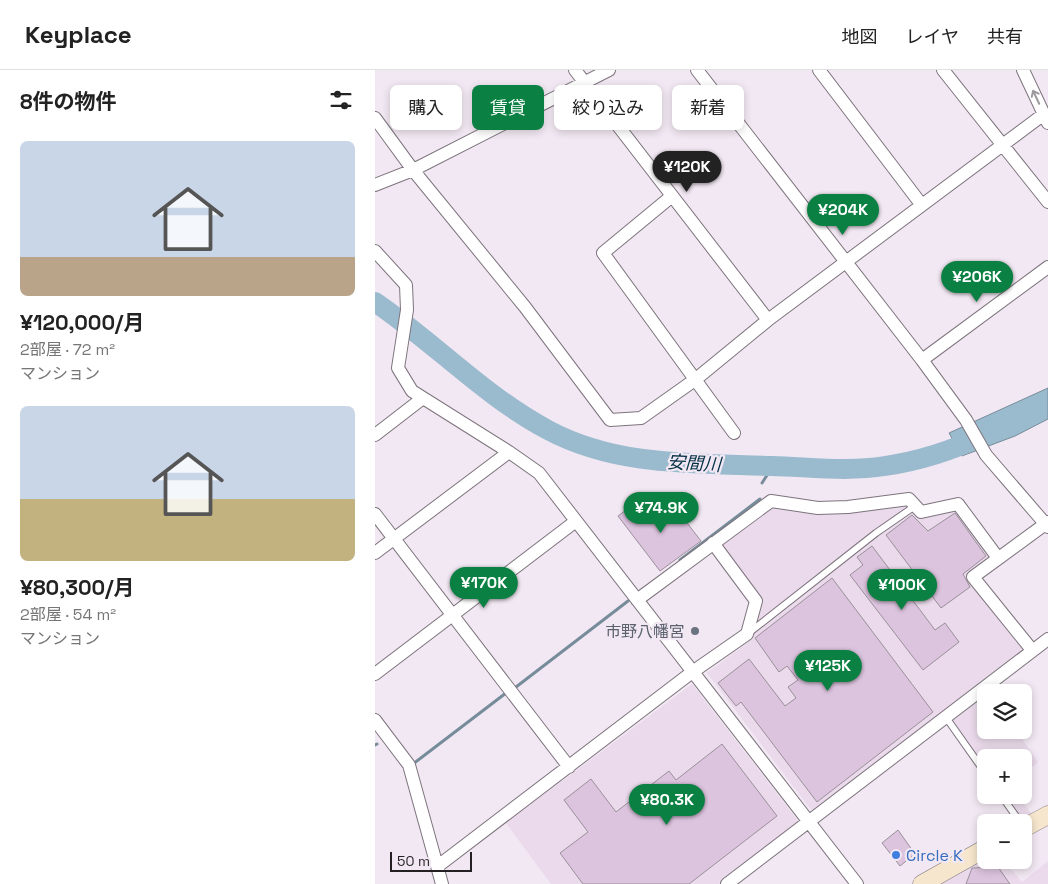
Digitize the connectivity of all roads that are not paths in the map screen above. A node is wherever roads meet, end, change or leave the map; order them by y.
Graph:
1 (575, 70) edge
2 (609, 70) edge
3 (697, 70) edge
4 (819, 70) edge
5 (943, 70) edge
6 (1023, 70) edge
7 (585, 82) junction
8 (375, 118) edge
9 (1046, 118) edge
10 (1001, 145) junction
11 (413, 170) junction
12 (375, 185) edge
13 (672, 196) junction
14 (1048, 202) edge
15 (921, 204) junction
16 (375, 251) edge
17 (846, 262) junction
18 (1048, 267) edge
19 (768, 320) junction
20 (922, 360) junction
21 (696, 379) junction
22 (423, 398) junction
23 (735, 433) dead end
24 (375, 435) edge
25 (509, 452) junction
26 (915, 506) junction
27 (375, 514) edge
28 (576, 521) junction
29 (1047, 524) edge
30 (394, 538) junction
31 (713, 543) junction
32 (375, 553) edge
33 (998, 558) junction
34 (637, 600) junction
35 (453, 615) junction
36 (747, 634) junction
37 (1048, 639) edge
38 (1032, 650) junction
39 (691, 673) junction
40 (375, 674) edge
41 (945, 716) junction
42 (375, 720) edge
43 (977, 761) edge
44 (569, 767) junction
45 (1047, 818) edge
46 (807, 821) junction
47 (1032, 825) edge
48 (977, 853) edge
49 (438, 866) junction
50 (442, 884) edge
51 (727, 884) edge
52 (857, 884) edge
53 (922, 884) edge

1 - 7 street
2 - 7 street
3 - 17 street
4 - 15 street
5 - 10 street
9 -> 6 street
7 - 11 street
7 - 13 street
8 - 11 street
9 - 10 street
10 - 14 street
10 - 15 street
11 - 12 street
11 - 21 street
13 - 19 street
13 - 21 street
15 - 17 street
16 - 22 street
17 - 19 street
17 - 20 street
18 - 20 street
19 - 21 street
20 - 29 street
21 - 23 street
22 - 24 street
22 - 25 street
25 - 28 street
25 - 30 street
26 - 31 street
26 - 33 street
26 - 36 lane
27 - 30 street
28 - 34 street
28 - 35 street
29 - 33 street
30 - 32 street
30 - 35 street
31 - 34 street
31 - 36 street
33 - 38 street
34 - 39 street
35 - 40 street
35 - 44 street
36 - 39 street
37 - 38 street
38 - 41 street
39 - 44 street
39 - 46 street
41 - 43 lane
41 - 46 street
42 - 49 street
44 - 49 street
45 - 47 street
46 - 51 street
46 - 52 street
48 - 53 street
49 - 50 street

